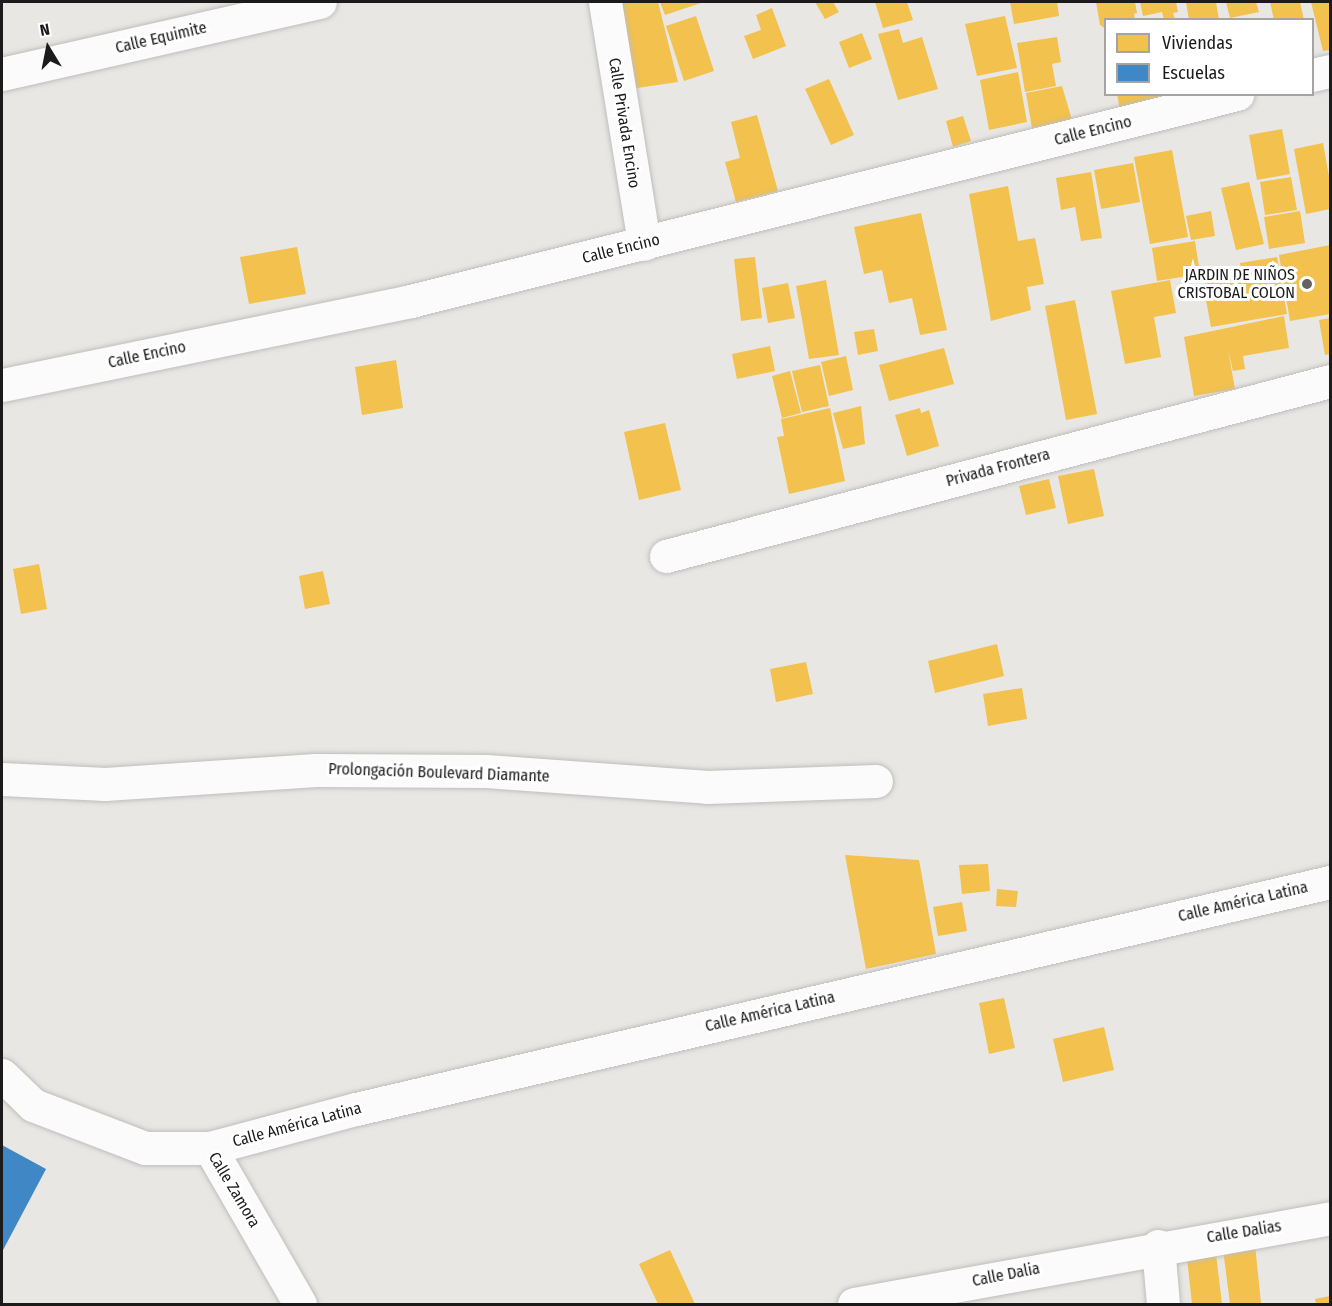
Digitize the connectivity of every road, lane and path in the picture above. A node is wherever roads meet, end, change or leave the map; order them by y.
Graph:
1 (320, 2) edge
2 (605, 2) edge
3 (1330, 71) edge
4 (2, 74) edge
5 (1314, 75) edge
6 (1229, 96) edge
7 (644, 244) junction
8 (1330, 381) edge
9 (2, 385) edge
10 (666, 556) dead end
11 (2, 779) edge
12 (876, 781) dead end
13 (1330, 882) edge
14 (2, 1075) edge
15 (210, 1148) junction
16 (1330, 1218) edge
17 (1158, 1246) junction
18 (300, 1305) edge
19 (854, 1305) edge
20 (1163, 1305) edge

1 - 4 street, Calle Equimite
2 - 7 street, Calle Privada Encino
3 - 5 street
6 - 7 street, Calle Encino
7 - 9 street, Calle Encino
8 - 10 street, Privada Frontera
11 - 12 street, Prolongación Boulevard Diamante
13 - 15 street, Calle América Latina
14 - 15 street, Calle Zamora
15 - 18 street, Calle Zamora
16 - 17 street, Calle Dalias
17 - 19 street, Calle Dalia
17 - 20 street

